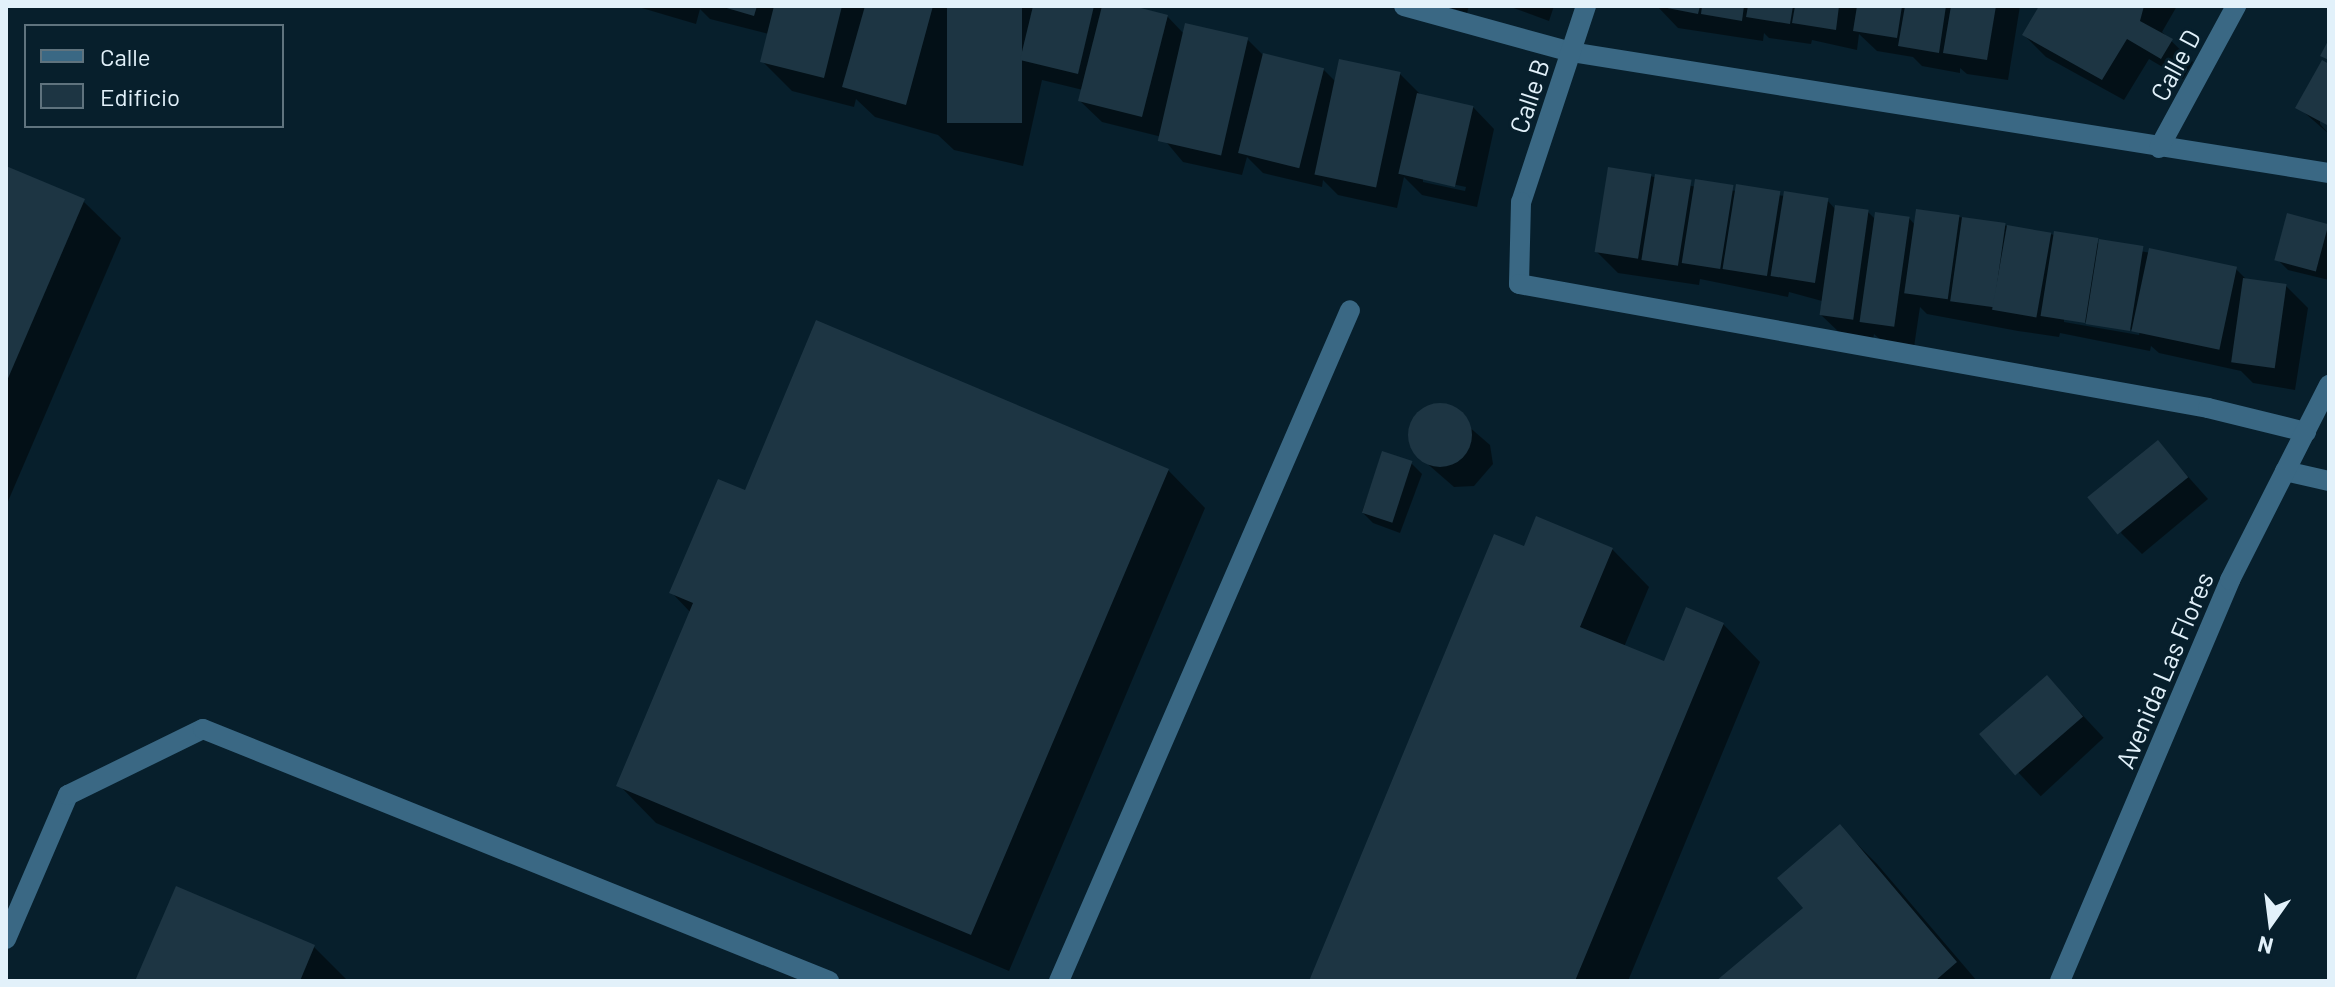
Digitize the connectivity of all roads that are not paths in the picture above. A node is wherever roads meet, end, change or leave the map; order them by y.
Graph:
1 (1404, 6) edge
2 (1586, 6) edge
3 (2236, 6) edge
4 (1571, 52) junction
5 (2159, 148) junction
6 (2329, 173) edge
7 (1350, 310) dead end
8 (2329, 385) edge
9 (2306, 432) junction
10 (2285, 471) junction
11 (2329, 481) edge
12 (6, 939) edge
13 (829, 981) edge
14 (1059, 981) edge
15 (2060, 981) edge

1 - 4 street
2 - 4 street, Calle B
3 - 5 street, Calle D
4 - 5 street
4 - 9 street, Calle B
5 - 6 street
7 - 14 street
8 - 9 street, Avenida Las Flores
9 - 10 street, Avenida Las Flores
10 - 11 street
10 - 15 street, Avenida Las Flores
12 - 13 street

